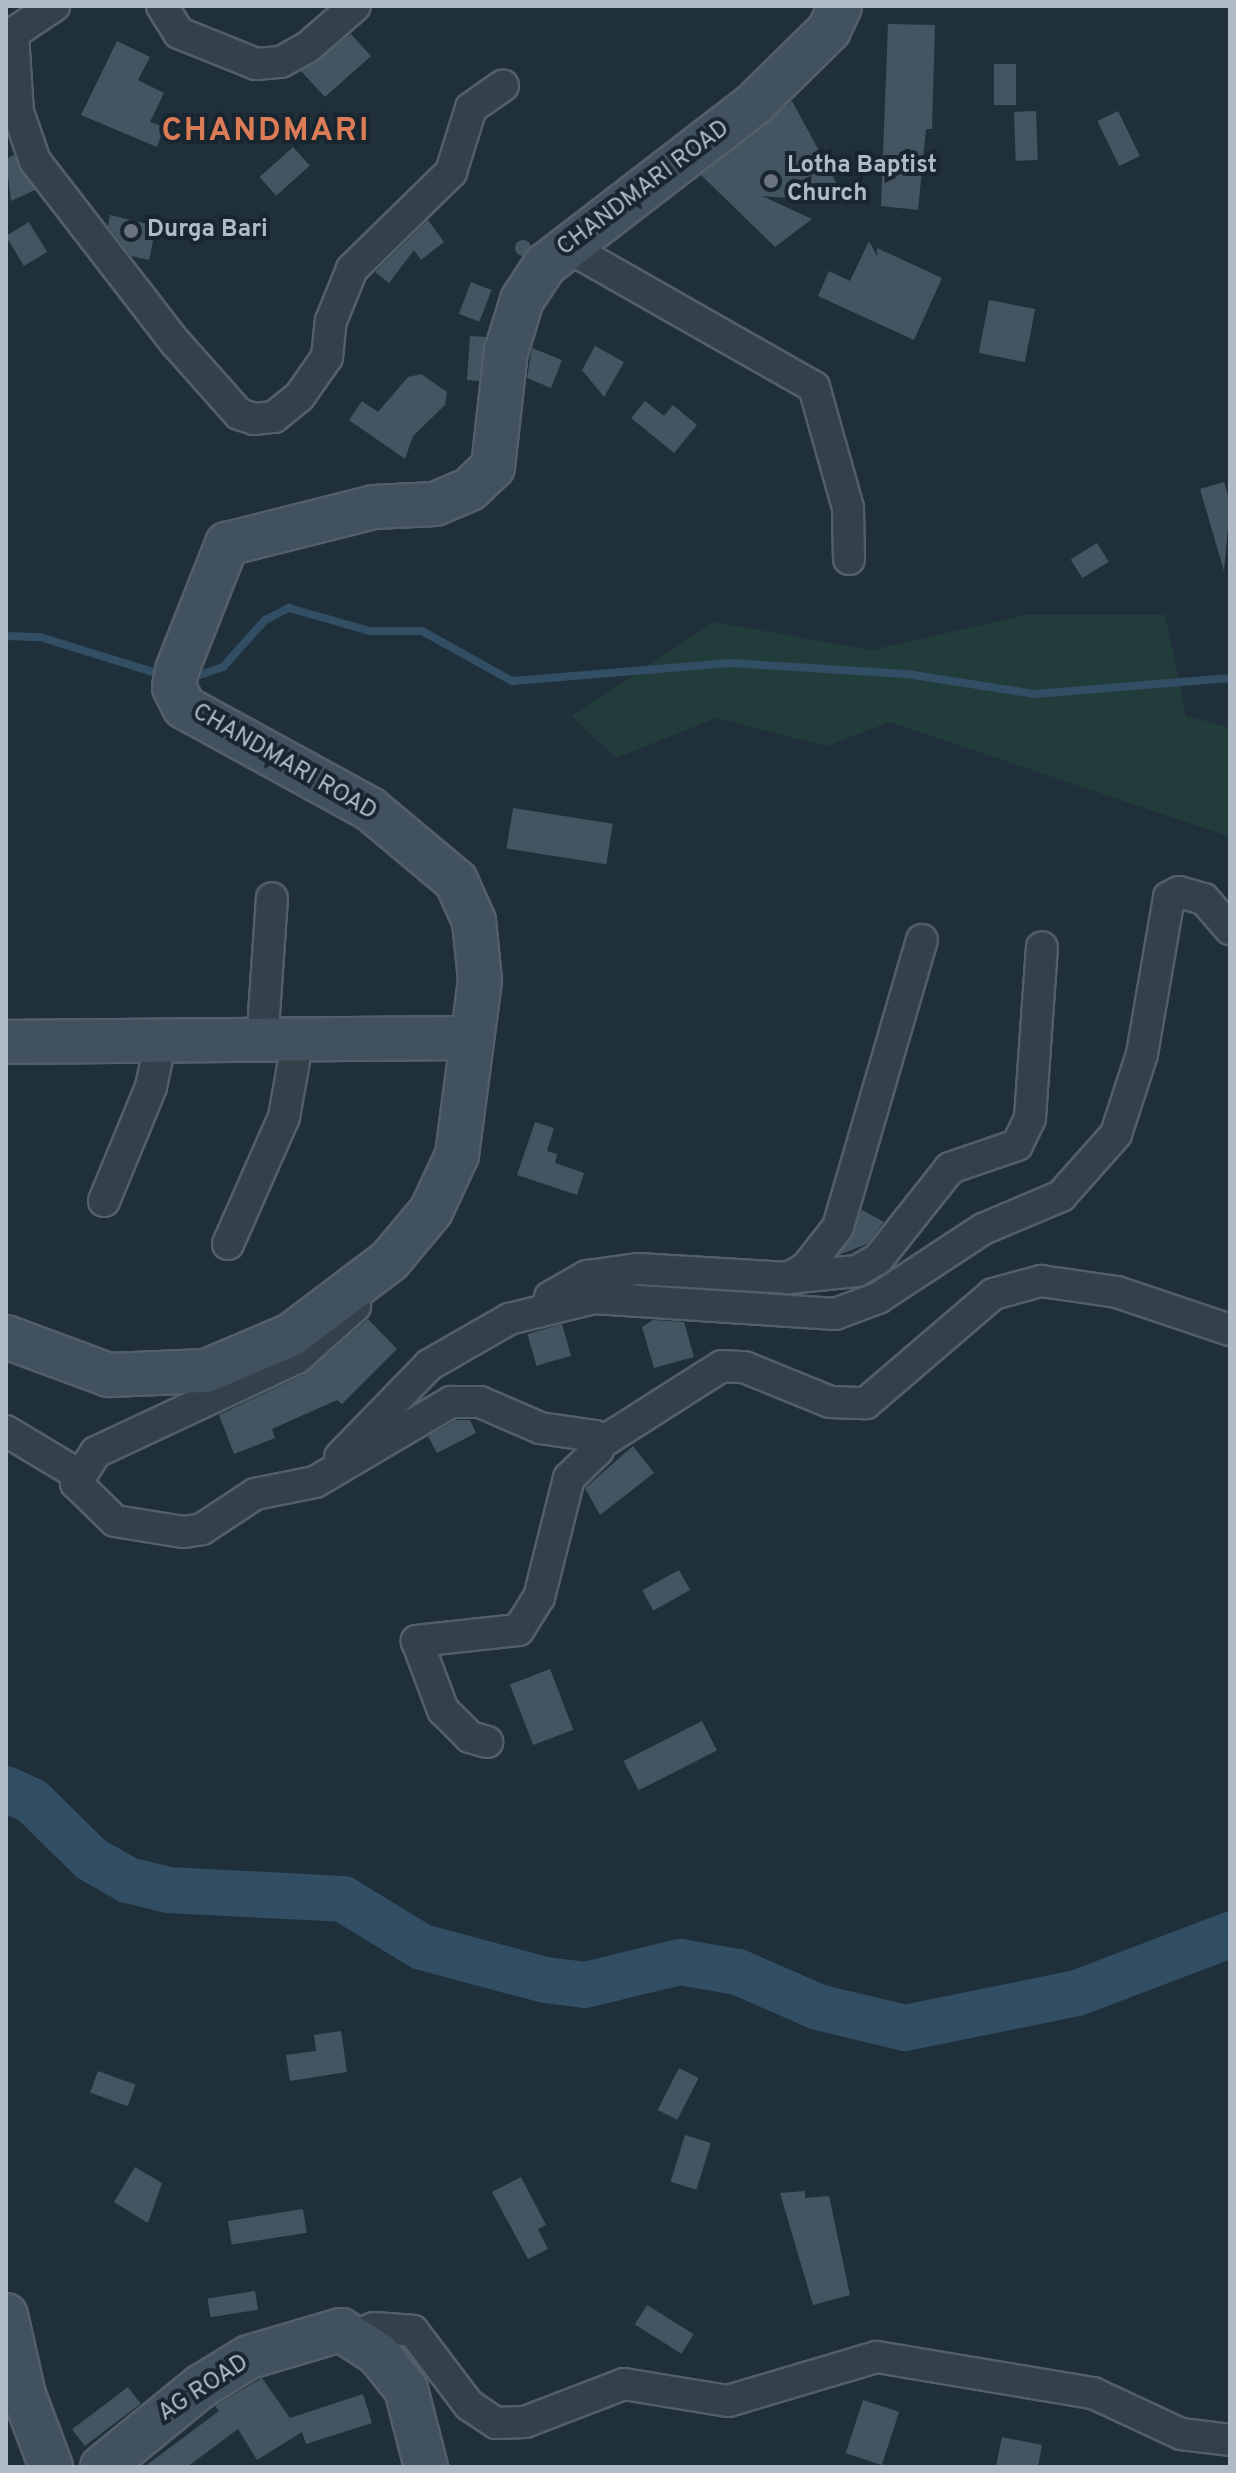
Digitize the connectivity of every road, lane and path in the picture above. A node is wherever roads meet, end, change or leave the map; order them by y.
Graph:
1 (54, 6) edge
2 (162, 6) edge
3 (355, 6) edge
4 (840, 6) edge
5 (9, 36) edge
6 (503, 86) dead end
7 (566, 246) junction
8 (849, 559) dead end
9 (272, 898) dead end
10 (1230, 929) edge
11 (922, 940) dead end
12 (1042, 947) dead end
13 (472, 1038) junction
14 (160, 1044) junction
15 (279, 1044) junction
16 (8, 1047) edge
17 (104, 1201) dead end
18 (228, 1244) dead end
19 (390, 1260) junction
20 (788, 1278) junction
21 (509, 1319) junction
22 (1230, 1330) edge
23 (6, 1337) edge
24 (6, 1431) edge
25 (601, 1443) junction
26 (76, 1473) junction
27 (326, 1474) junction
28 (487, 1742) dead end
29 (6, 2315) edge
30 (357, 2335) junction
31 (1230, 2440) edge
32 (51, 2467) edge
33 (102, 2467) edge
34 (426, 2467) edge

1 - 5 street
2 - 3 street
4 - 7 main road, CHANDMARI ROAD
5 - 6 street
7 - 8 street
7 - 13 main road, CHANDMARI ROAD
9 - 15 street
10 - 21 street
11 - 20 street
12 - 20 street
13 - 15 main road
13 - 19 main road, CHANDMARI ROAD
14 - 15 main road
14 - 16 main road
14 - 17 street
15 - 18 street
19 - 23 main road, CHANDMARI ROAD
19 - 26 street
20 - 21 street
21 - 27 street
22 - 25 street
24 - 26 street
25 - 27 street
25 - 28 street
26 - 27 street
29 - 32 main road
30 - 31 street
30 - 33 main road, AG ROAD
30 - 34 main road

